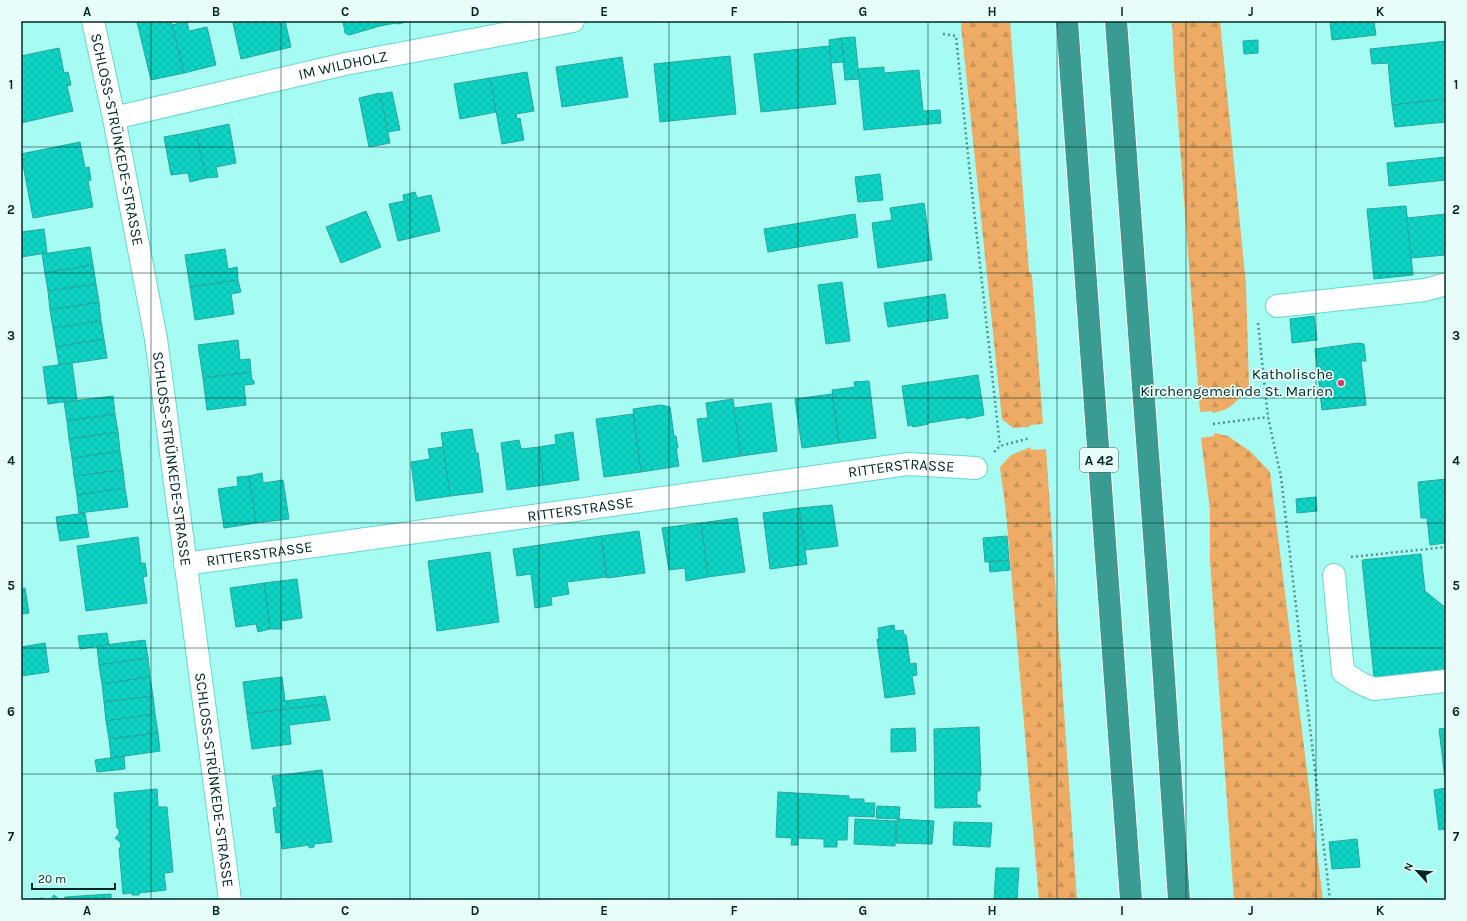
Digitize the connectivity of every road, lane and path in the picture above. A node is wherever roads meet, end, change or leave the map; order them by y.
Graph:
1 (94, 21) edge
2 (573, 21) edge
3 (1067, 21) edge
4 (1116, 21) edge
5 (1125, 21) edge
6 (943, 34) dead end
7 (1119, 62) junction
8 (114, 118) junction
9 (1446, 284) edge
10 (1277, 306) joint
11 (1268, 417) junction
12 (1213, 424) dead end
13 (1030, 438) dead end
14 (1000, 446) junction
15 (976, 468) joint
16 (1446, 547) edge
17 (185, 564) junction
18 (1334, 575) joint
19 (1446, 681) edge
20 (230, 900) edge
21 (1131, 900) edge
22 (1179, 900) edge
23 (1330, 900) edge

1 - 8 street, SCHLOSS-STRÜNKEDE-STRASSE
2 - 8 street, IM WILDHOLZ
3 - 21 highway, A 42
4 - 7 highway
5 - 7 highway
6 - 14 path
7 - 22 highway
8 - 17 street, SCHLOSS-STRÜNKEDE-STRASSE
9 - 10 street
10 - 11 path
11 - 12 path
11 - 23 path
13 - 14 path
14 - 15 path
15 - 17 street, RITTERSTRASSE
16 - 18 path
17 - 20 street, SCHLOSS-STRÜNKEDE-STRASSE
18 - 19 street

